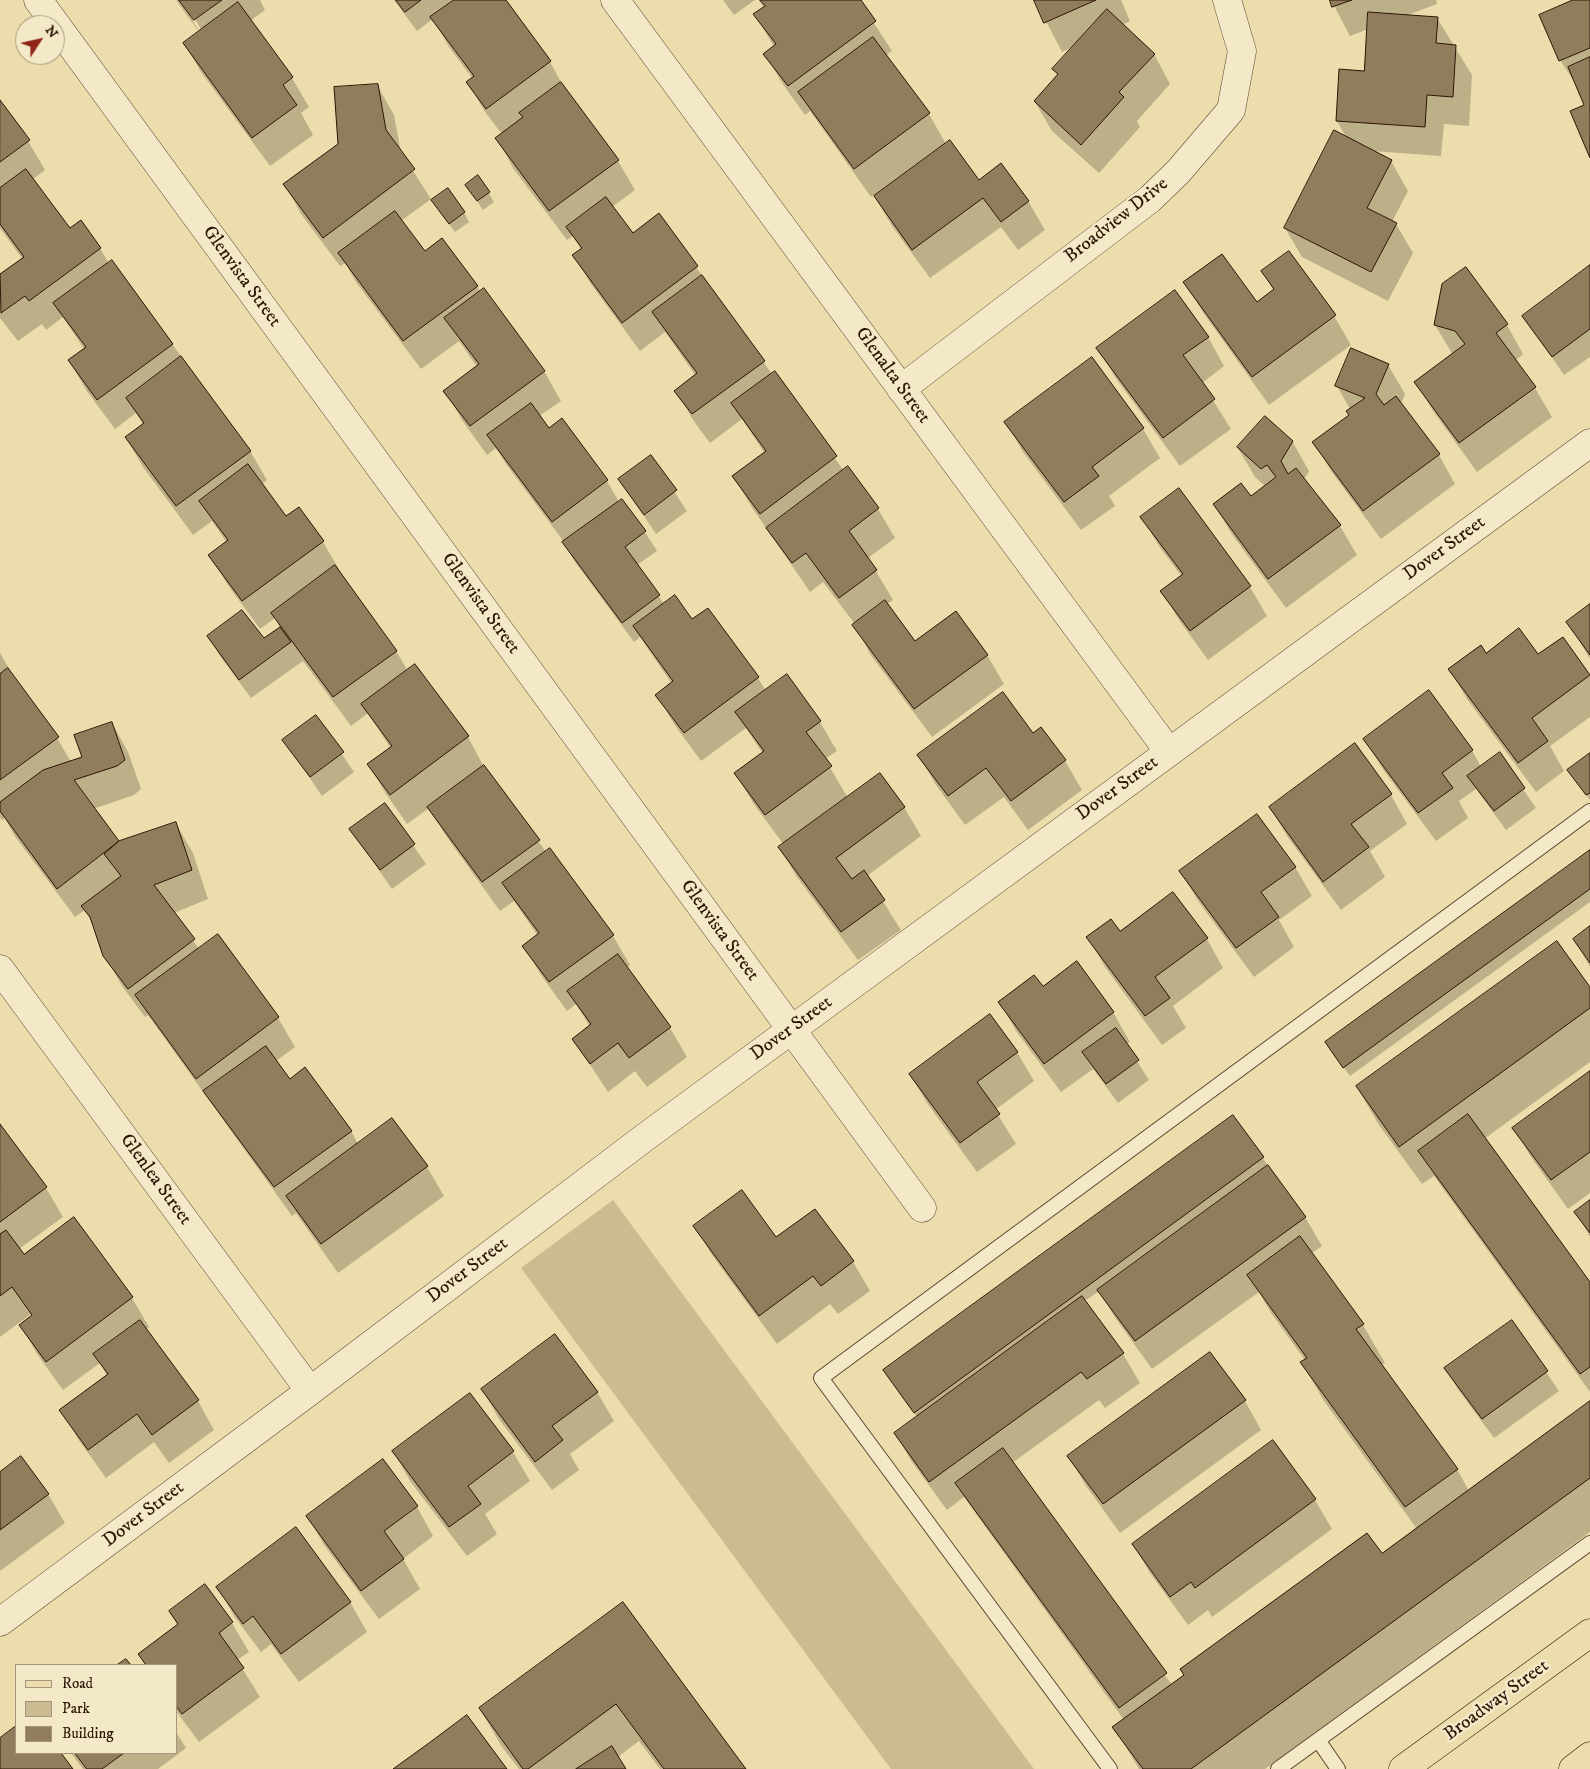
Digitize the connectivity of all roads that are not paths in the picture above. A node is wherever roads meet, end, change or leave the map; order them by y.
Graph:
1 (38, 0) edge
2 (615, 0) edge
3 (1227, 0) edge
4 (901, 388) junction
5 (1590, 443) edge
6 (1169, 752) junction
7 (1590, 812) edge
8 (0, 969) edge
9 (791, 1029) junction
10 (922, 1208) dead end
11 (310, 1391) junction
12 (1590, 1542) edge
13 (0, 1622) edge
14 (1590, 1633) edge
15 (1318, 1740) junction
16 (1590, 1756) edge
17 (1110, 1769) edge
18 (1278, 1769) edge
19 (1338, 1769) edge
20 (1403, 1769) edge
21 (1573, 1769) edge

1 - 9 street, Glenvista Street
2 - 4 street, Glenalta Street
3 - 4 street, Broadview Drive
4 - 6 street, Glenalta Street
5 - 6 street, Dover Street
6 - 9 street, Dover Street
7 - 17 lane
8 - 11 street, Glenlea Street
9 - 10 street, Glenvista Street
9 - 11 street, Dover Street
11 - 13 street, Dover Street
12 - 15 lane
14 - 20 main road, Broadway Street
15 - 18 lane
15 - 19 lane
16 - 21 main road

